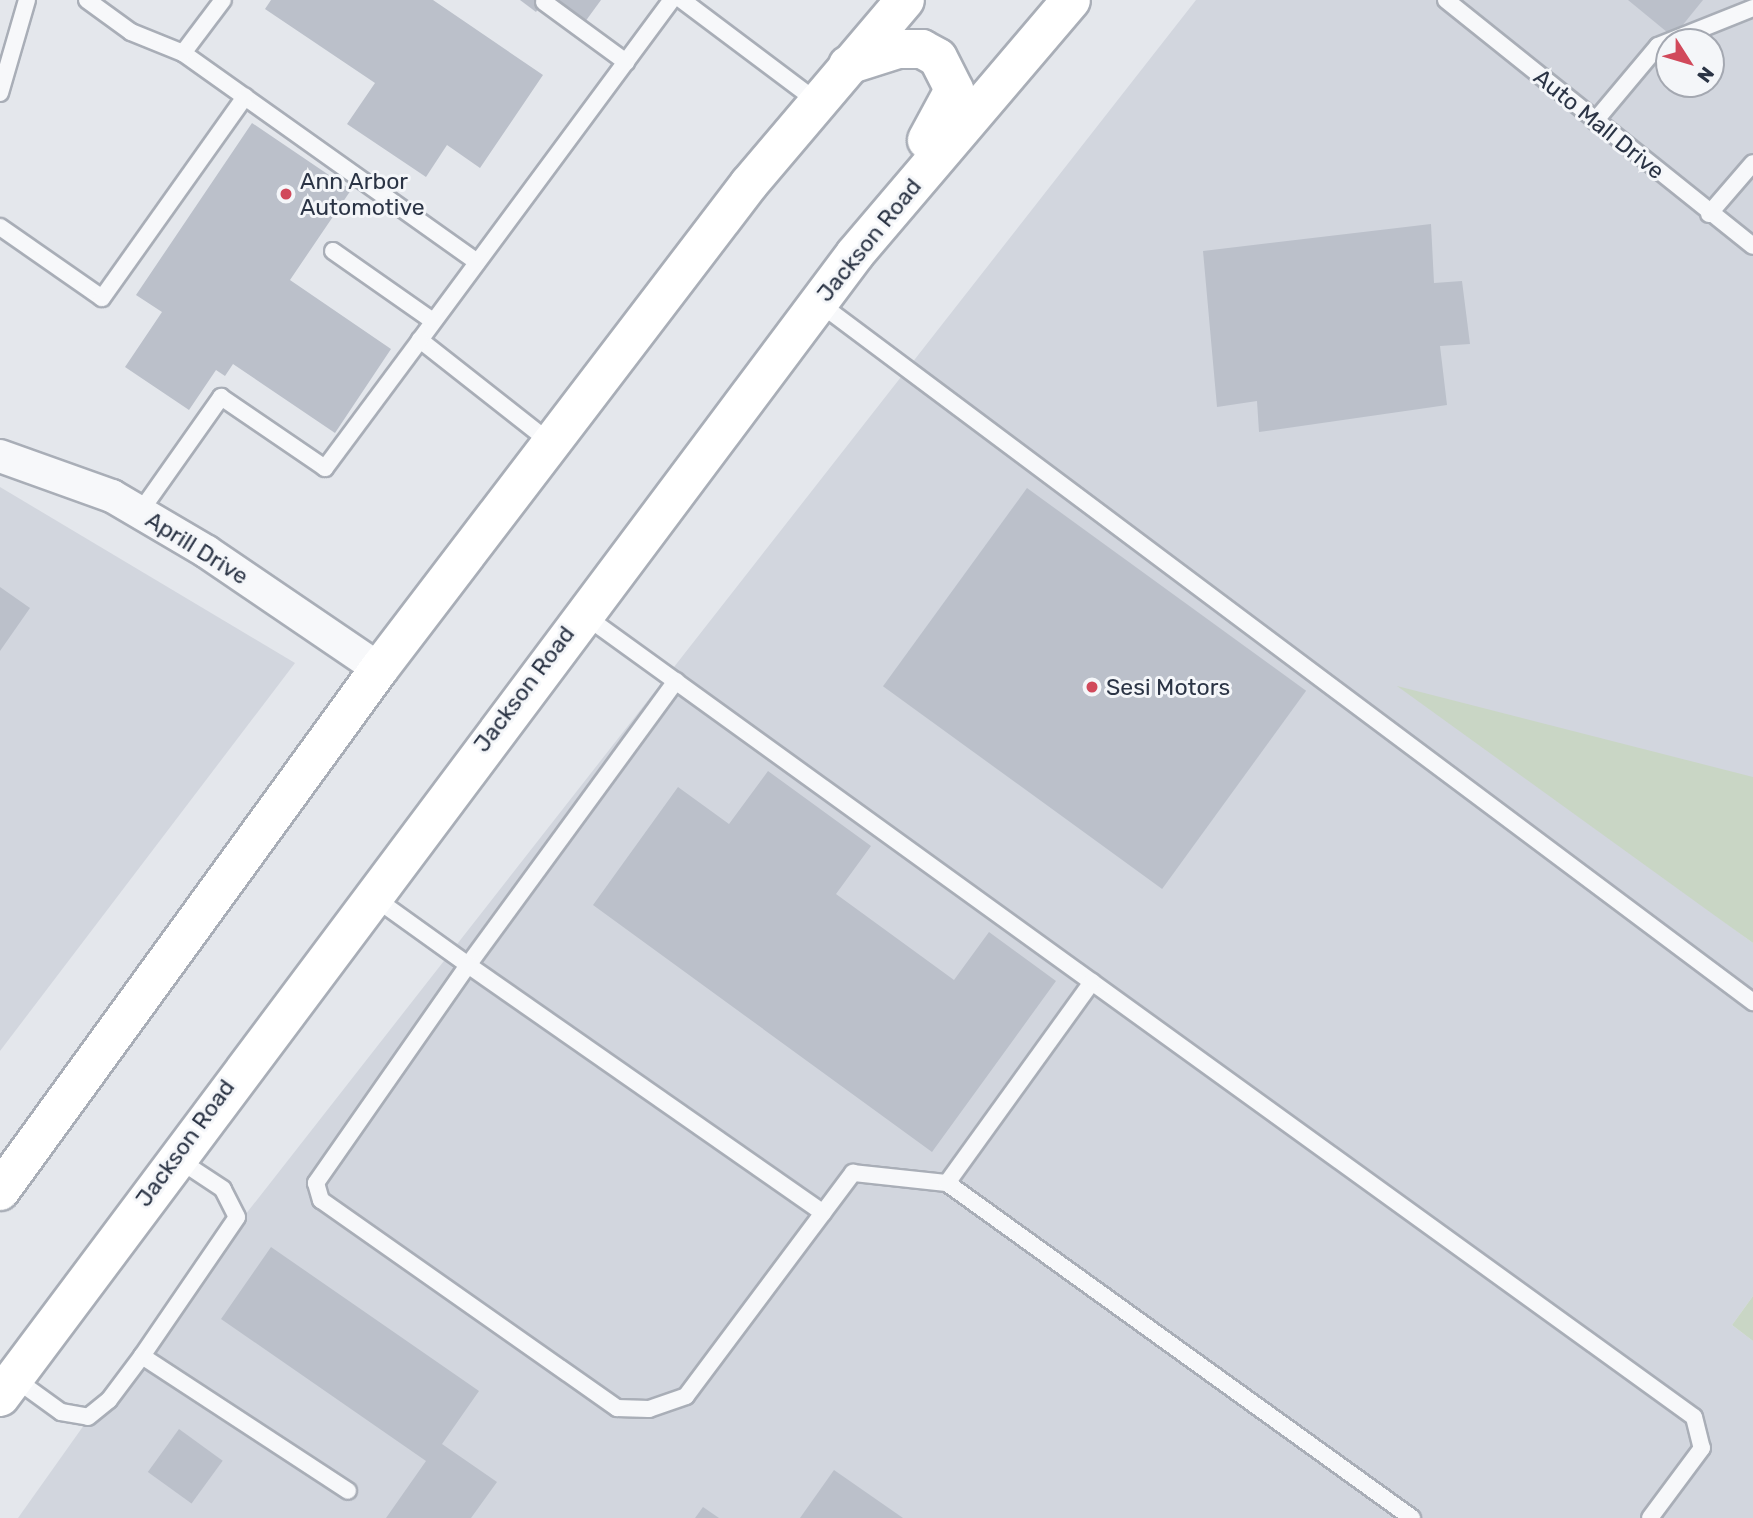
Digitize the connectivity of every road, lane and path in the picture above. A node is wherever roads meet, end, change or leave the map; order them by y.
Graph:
1 (27, 0) edge
2 (87, 0) edge
3 (222, 0) edge
4 (672, 0) edge
5 (682, 0) edge
6 (905, 0) edge
7 (1071, 0) edge
8 (1446, 0) edge
9 (544, 2) dead end
10 (1753, 8) edge
11 (183, 53) junction
12 (626, 62) junction
13 (848, 65) junction
14 (0, 93) edge
15 (245, 97) junction
16 (818, 102) junction
17 (1595, 121) junction
18 (1753, 163) edge
19 (1709, 214) junction
20 (0, 227) edge
21 (1753, 246) edge
22 (333, 251) dead end
23 (855, 254) junction
24 (477, 262) junction
25 (819, 303) junction
26 (433, 321) junction
27 (420, 340) junction
28 (551, 443) junction
29 (0, 456) edge
30 (140, 512) junction
31 (582, 613) junction
32 (379, 669) junction
33 (676, 681) junction
34 (370, 895) junction
35 (468, 965) junction
36 (1092, 982) junction
37 (1753, 1002) edge
38 (174, 1156) junction
39 (6, 1171) edge
40 (947, 1183) junction
41 (822, 1213) junction
42 (142, 1356) junction
43 (7, 1387) edge
44 (348, 1491) dead end
45 (1412, 1518) edge
46 (1650, 1518) edge

1 - 14 lane
2 - 11 lane
3 - 11 lane
4 - 12 lane
5 - 16 lane
6 - 13 main road
7 - 23 main road, Jackson Road
8 - 17 lane, Auto Mall Drive
9 - 12 lane
10 - 17 lane
11 - 15 lane
12 - 24 lane
13 - 16 main road
13 - 23 main road
15 - 20 lane
15 - 24 lane
16 - 28 main road
17 - 19 lane, Auto Mall Drive
18 - 19 lane
19 - 21 lane, Auto Mall Drive
22 - 26 lane
23 - 25 main road, Jackson Road
24 - 26 lane
25 - 31 main road, Jackson Road
25 - 37 lane
26 - 27 lane
27 - 28 lane
27 - 30 lane
28 - 32 main road
29 - 30 street, Aprill Drive
30 - 32 street, Aprill Drive
31 - 33 lane
31 - 34 main road, Jackson Road
32 - 39 main road
33 - 35 lane
33 - 36 lane
34 - 35 lane
34 - 38 main road, Jackson Road
35 - 41 lane
35 - 41 lane
36 - 40 lane
36 - 46 lane
38 - 42 lane
38 - 43 main road, Jackson Road
40 - 41 lane
40 - 45 lane
42 - 43 lane
42 - 44 lane

